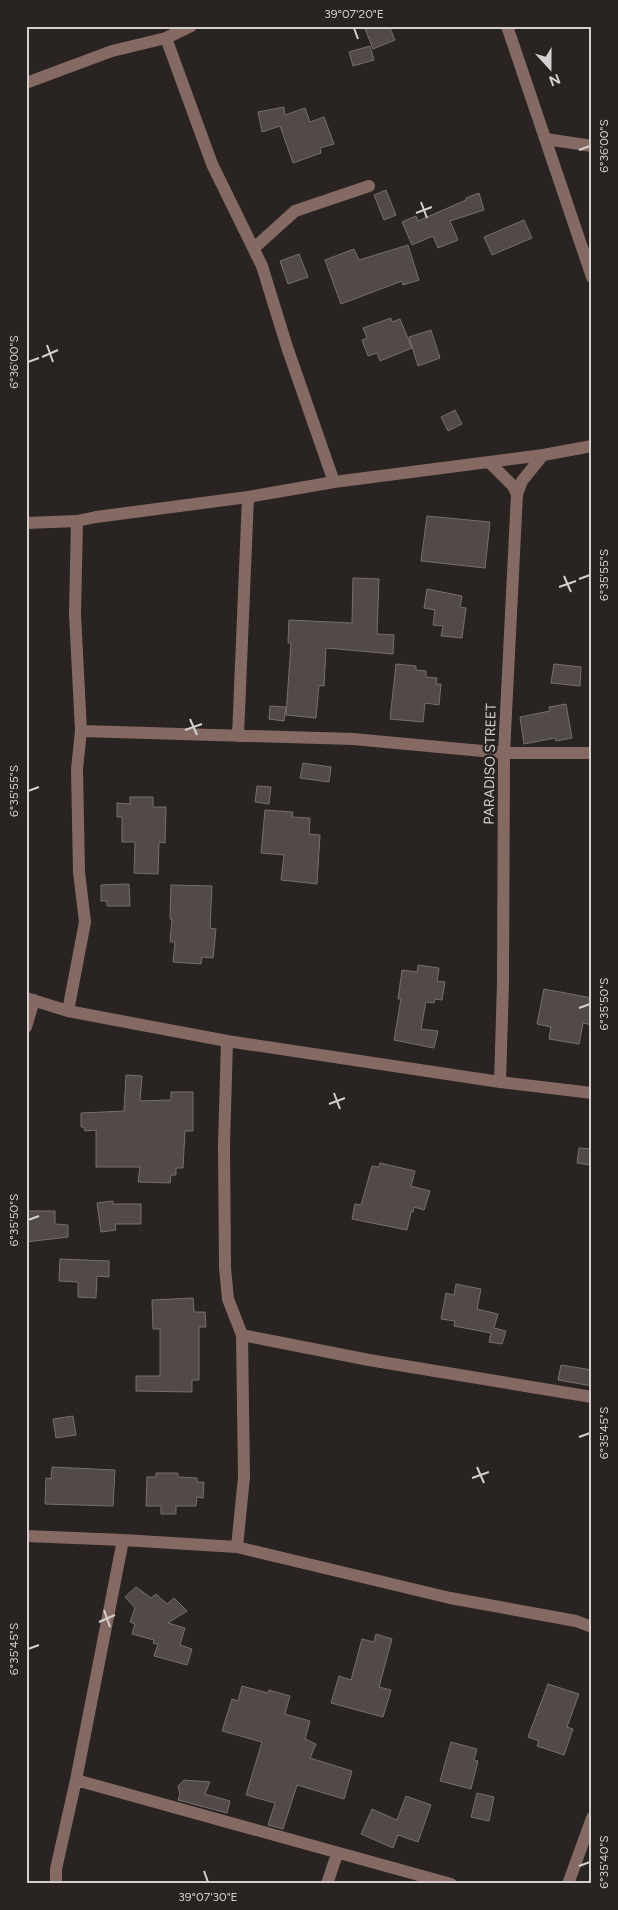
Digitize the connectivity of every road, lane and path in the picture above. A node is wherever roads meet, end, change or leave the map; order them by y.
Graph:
1 (191, 26) edge
2 (507, 26) edge
3 (166, 38) junction
4 (26, 83) edge
5 (546, 139) junction
6 (592, 146) edge
7 (368, 186) dead end
8 (254, 248) junction
9 (592, 277) edge
10 (592, 446) edge
11 (543, 455) junction
12 (489, 462) junction
13 (334, 482) junction
14 (517, 494) junction
15 (248, 498) junction
16 (77, 521) junction
17 (26, 523) edge
18 (81, 731) junction
19 (238, 736) junction
20 (504, 753) junction
21 (592, 753) edge
22 (30, 999) edge
23 (68, 1011) junction
24 (26, 1028) edge
25 (227, 1042) junction
26 (500, 1082) junction
27 (592, 1093) edge
28 (242, 1335) junction
29 (592, 1397) edge
30 (26, 1536) edge
31 (123, 1540) junction
32 (237, 1547) junction
33 (592, 1627) edge
34 (76, 1780) junction
35 (592, 1818) edge
36 (337, 1854) junction
37 (56, 1884) edge
38 (327, 1884) edge
39 (451, 1884) edge
40 (568, 1884) edge

1 - 3 street
2 - 5 street
3 - 4 street
3 - 8 street
5 - 6 street
5 - 9 street
7 - 8 street
8 - 13 street
10 - 11 street
11 - 12 street
11 - 14 street, PARADISO STREET
12 - 13 street
12 - 14 street
13 - 15 street
14 - 20 street, PARADISO STREET
15 - 16 street
15 - 19 street
16 - 17 street
16 - 18 street
18 - 19 street
18 - 23 street
19 - 20 street
20 - 21 street
20 - 26 street, PARADISO STREET
22 - 23 street
22 - 24 street
23 - 25 street
25 - 26 street
25 - 28 street
26 - 27 street
28 - 29 street
28 - 32 street
30 - 31 street
31 - 32 street
31 - 34 street
32 - 33 street
34 - 36 street
34 - 37 street
35 - 40 street
36 - 38 street
36 - 39 street

